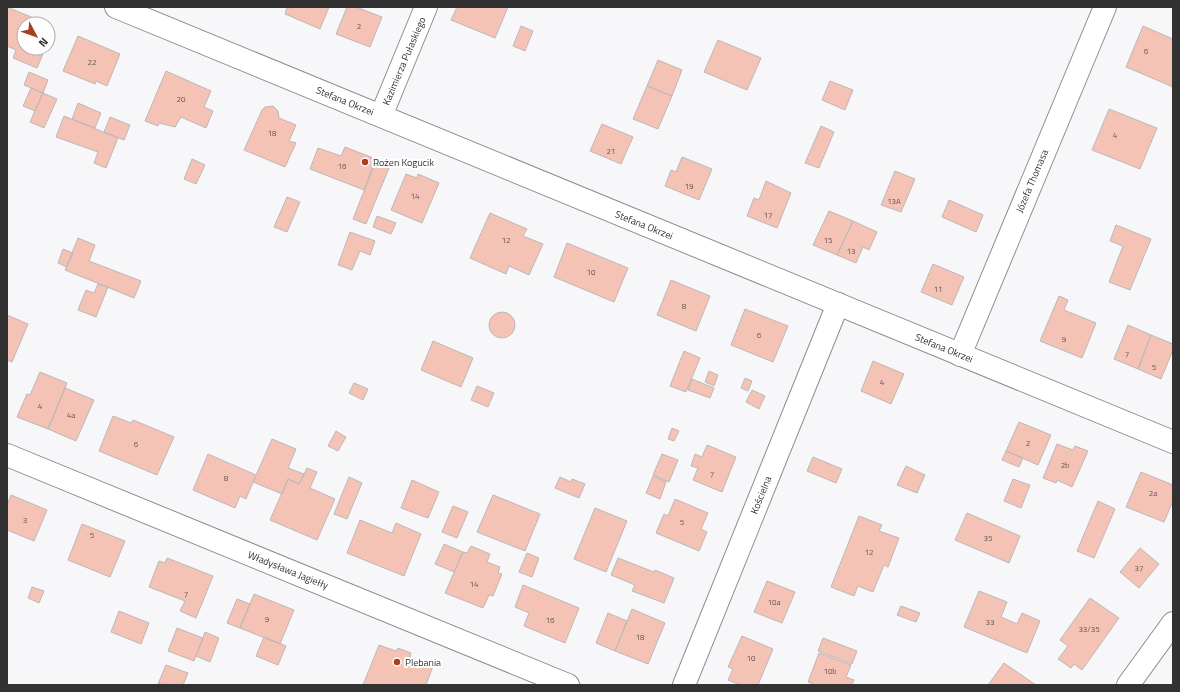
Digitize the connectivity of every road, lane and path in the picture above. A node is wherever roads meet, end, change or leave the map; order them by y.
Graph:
1 (116, 7) edge
2 (426, 7) edge
3 (1105, 7) edge
4 (381, 116) junction
5 (838, 304) junction
6 (960, 355) junction
7 (1173, 442) edge
8 (7, 455) edge
9 (1173, 623) edge
10 (568, 685) edge
11 (684, 685) edge
12 (1128, 685) edge

1 - 4 street, Stefana Okrzei
2 - 4 street, Kazimierza Pułaskiego
3 - 6 street, Józefa Thomasa
4 - 5 street, Stefana Okrzei
5 - 6 street, Stefana Okrzei
5 - 11 street, Kościelna
6 - 7 street, Stefana Okrzei
8 - 10 street, Władysława Jagiełły
9 - 12 street

